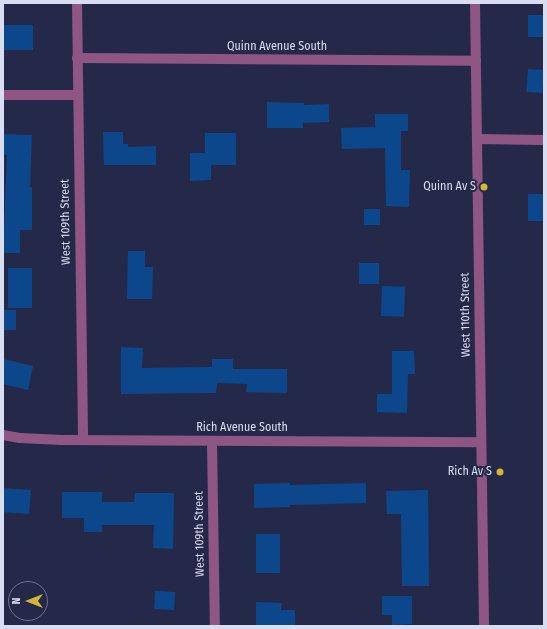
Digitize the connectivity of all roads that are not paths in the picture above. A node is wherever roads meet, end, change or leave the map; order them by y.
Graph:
1 (77, 3) edge
2 (475, 3) edge
3 (77, 58) junction
4 (476, 61) junction
5 (3, 95) edge
6 (77, 95) junction
7 (477, 140) junction
8 (544, 140) edge
9 (3, 434) edge
10 (83, 440) junction
11 (212, 442) junction
12 (481, 442) junction
13 (215, 626) edge
14 (484, 626) edge

1 - 3 street, West 109th Street
2 - 4 street, West 110th Street
3 - 4 street, Quinn Avenue South
3 - 6 street, West 109th Street
4 - 7 street, West 110th Street
5 - 6 street
6 - 10 street, West 109th Street
7 - 8 street
7 - 12 street, West 110th Street
9 - 10 street, Rich Avenue South
10 - 11 street, Rich Avenue South
11 - 12 street, Rich Avenue South
11 - 13 street, West 109th Street
12 - 14 street, West 110th Street

